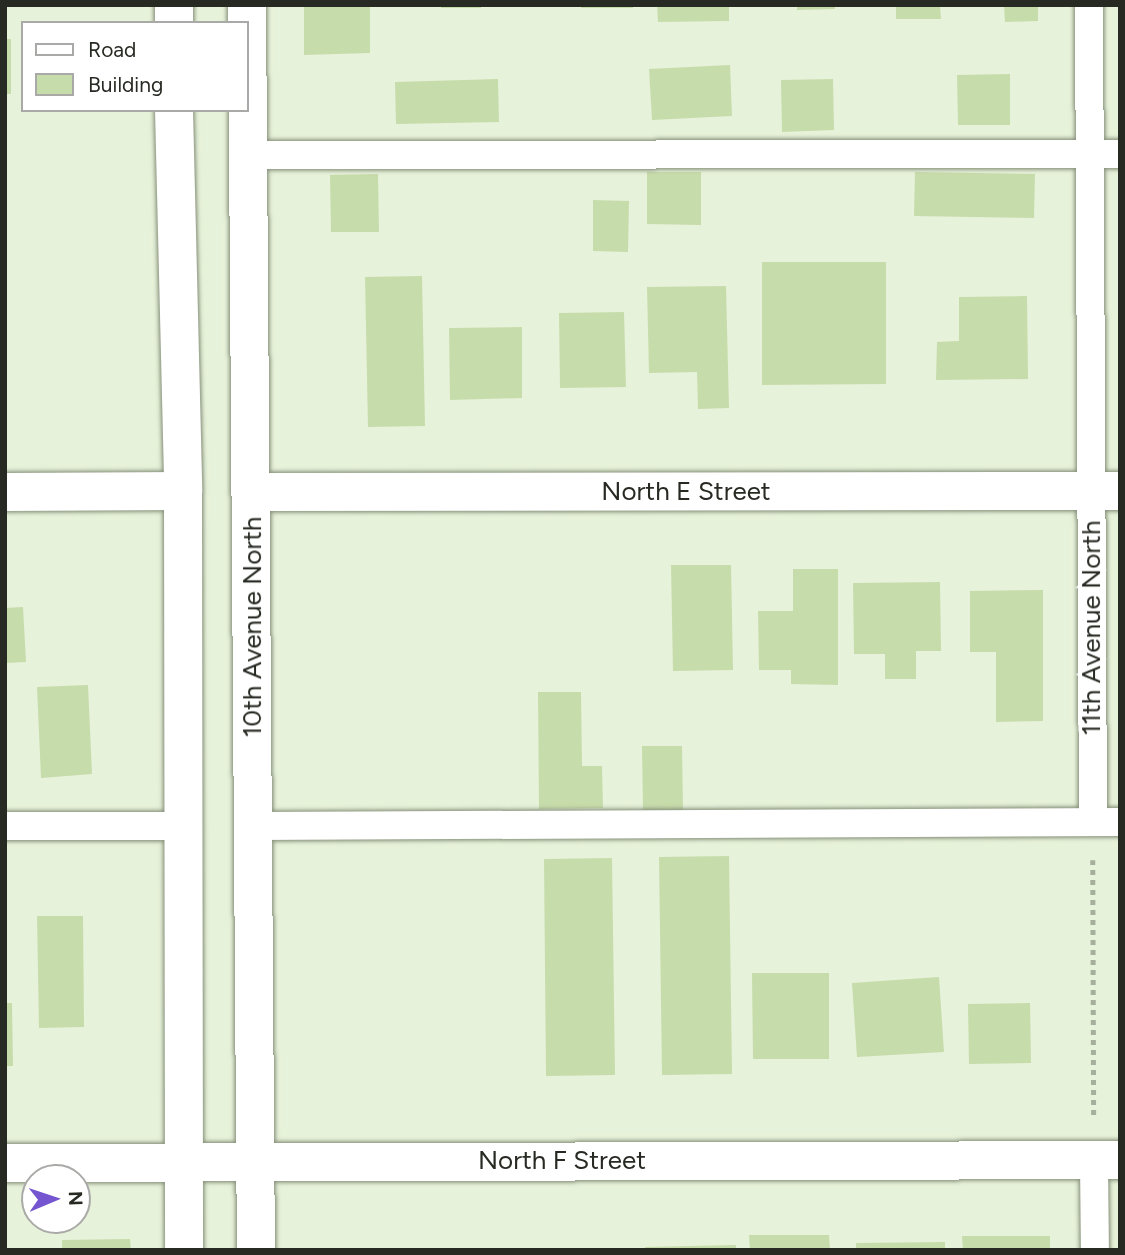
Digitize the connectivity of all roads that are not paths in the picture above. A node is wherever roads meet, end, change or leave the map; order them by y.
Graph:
1 (1089, 5) edge
2 (174, 112) edge
3 (248, 112) edge
4 (1090, 154) junction
5 (1120, 154) edge
6 (248, 155) junction
7 (183, 491) junction
8 (1105, 491) edge
9 (5, 492) edge
10 (253, 492) junction
11 (1106, 822) edge
12 (5, 826) edge
13 (183, 826) junction
14 (254, 826) junction
15 (184, 1161) junction
16 (256, 1161) junction
17 (1107, 1161) edge
18 (5, 1163) edge
19 (184, 1250) edge
20 (256, 1250) edge
21 (1096, 1250) edge

1 - 4 lane, 11th Avenue North
2 - 7 main road
3 - 6 main road, 10th Avenue North
4 - 5 lane
4 - 6 lane
4 - 8 lane, 11th Avenue North
6 - 10 main road, 10th Avenue North
7 - 9 main road
7 - 13 main road
8 - 10 main road, North E Street
8 - 11 lane, 11th Avenue North
10 - 14 main road, 10th Avenue North
11 - 14 lane
12 - 13 lane
13 - 15 main road
14 - 16 main road, 10th Avenue North
15 - 16 main road, North F Street
15 - 18 main road, North F Street
15 - 19 main road
16 - 17 main road, North F Street
16 - 20 main road, 10th Avenue North
17 - 21 lane

